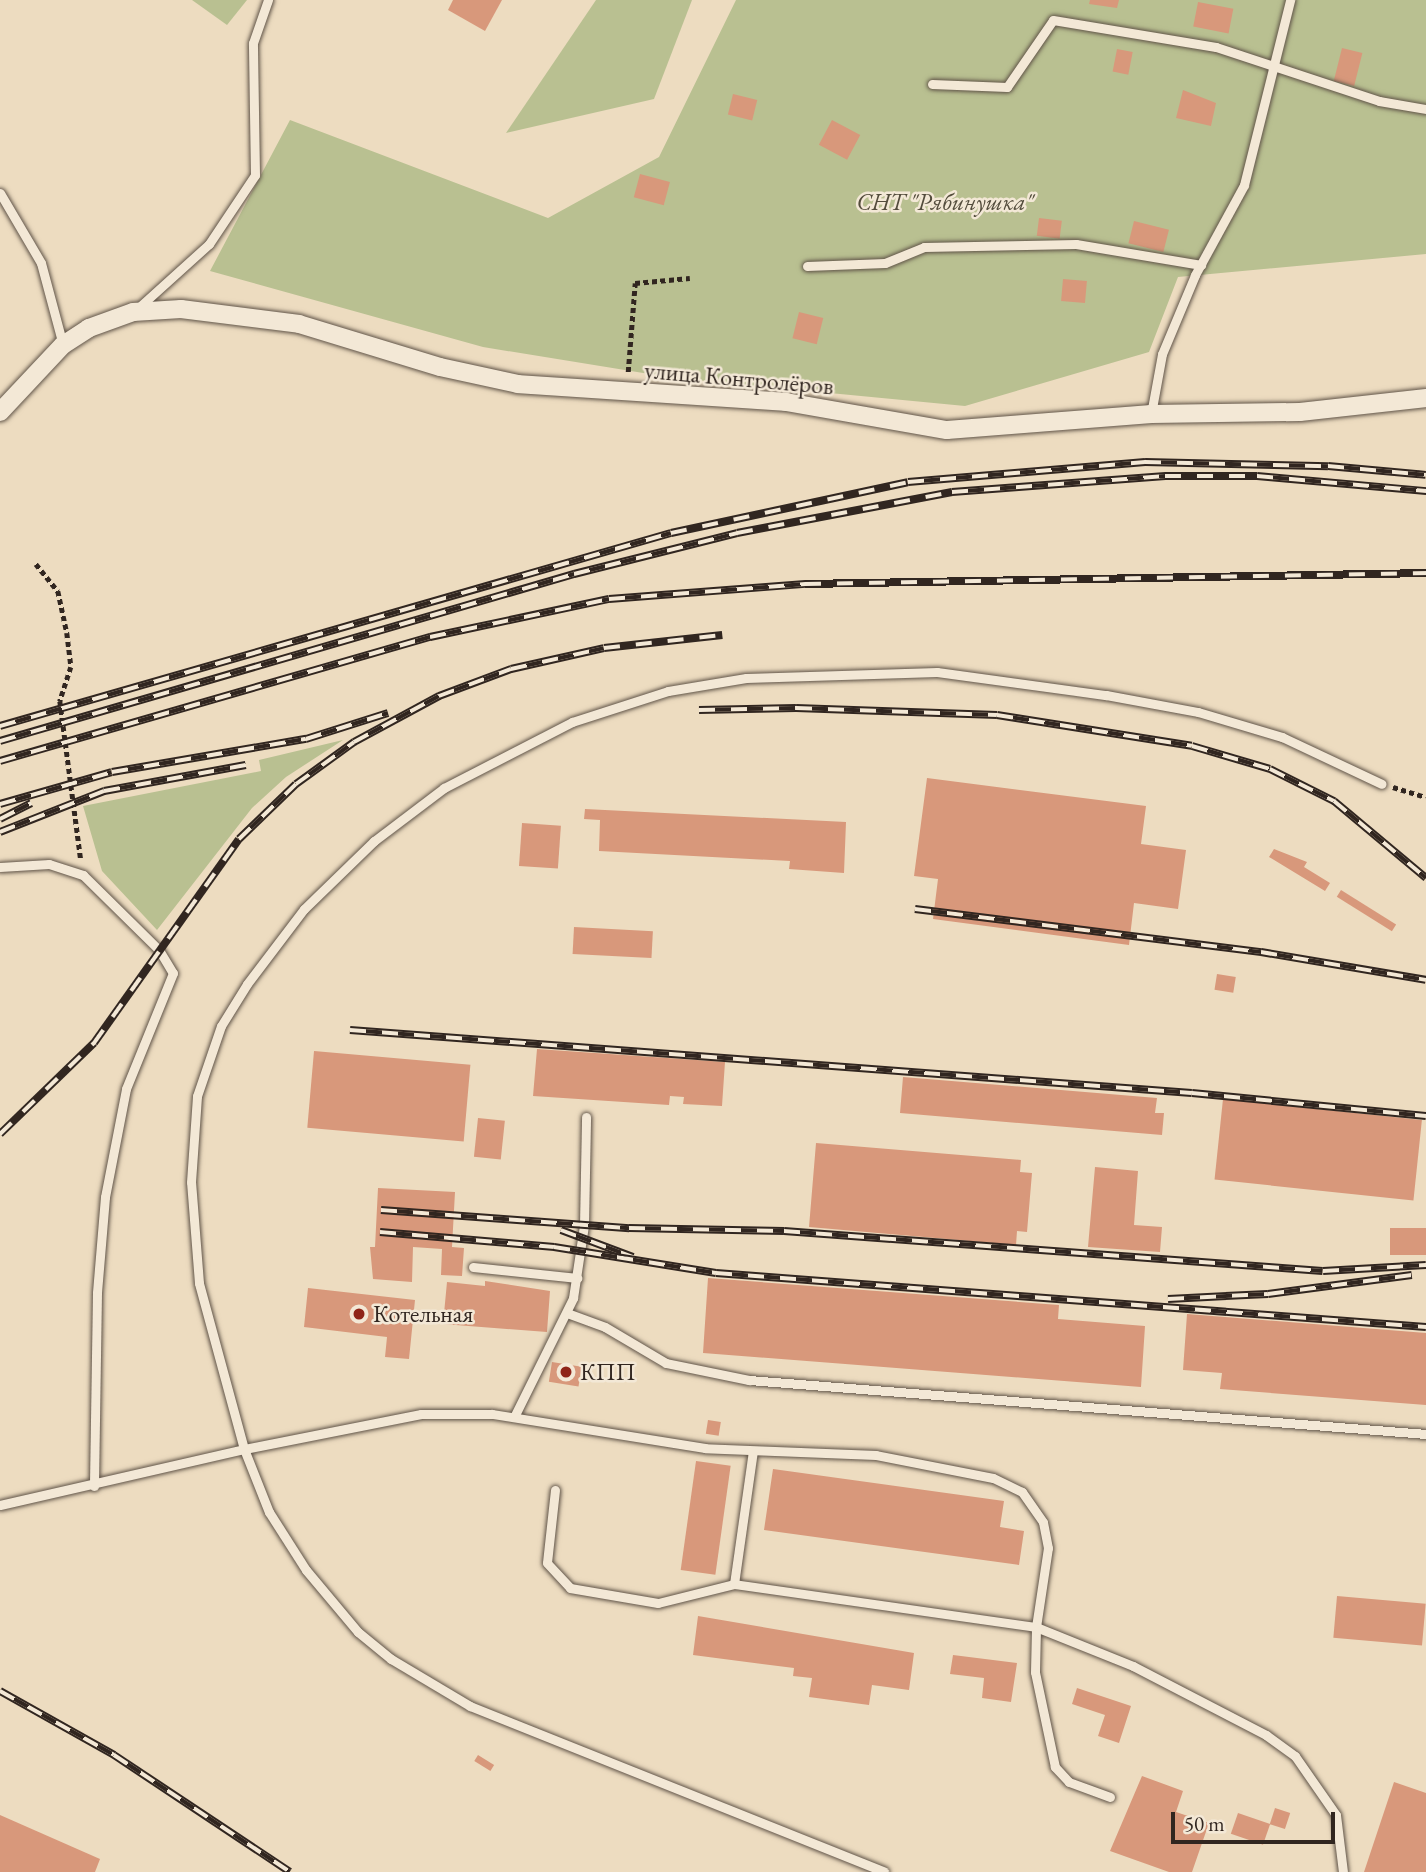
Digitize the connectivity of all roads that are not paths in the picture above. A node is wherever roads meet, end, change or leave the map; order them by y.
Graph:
1 (268, 0) edge
2 (1290, 0) edge
3 (1273, 66) junction
4 (932, 84) dead end
5 (1426, 109) edge
6 (0, 193) edge
7 (1202, 265) junction
8 (807, 266) dead end
9 (134, 312) junction
10 (63, 345) junction
11 (1426, 398) edge
12 (0, 412) edge
13 (1151, 414) junction
14 (1382, 784) road end
15 (0, 867) edge
16 (586, 1117) dead end
17 (473, 1267) dead end
18 (577, 1278) junction
19 (567, 1313) junction
20 (515, 1415) junction
21 (1426, 1434) edge
22 (244, 1449) junction
23 (753, 1451) junction
24 (94, 1486) junction
25 (555, 1490) dead end
26 (0, 1505) edge
27 (734, 1584) junction
28 (1036, 1627) junction
29 (1110, 1797) dead end
30 (884, 1872) edge
31 (1343, 1872) edge

1 - 9 lane
2 - 3 lane
3 - 4 lane
3 - 5 lane
3 - 7 lane
6 - 10 lane
7 - 8 lane
7 - 13 lane
9 - 10 street, улица Контролёров
9 - 13 street, улица Контролёров
10 - 12 street, улица Контролёров
11 - 13 street, улица Контролёров
14 - 22 lane
15 - 24 lane
16 - 18 lane
17 - 18 lane
18 - 19 lane
19 - 20 lane
19 - 21 lane
20 - 22 lane
20 - 23 lane
22 - 24 lane
22 - 30 lane
23 - 27 lane
23 - 28 lane
24 - 26 lane
25 - 27 lane
27 - 28 lane
28 - 29 lane
28 - 31 lane

